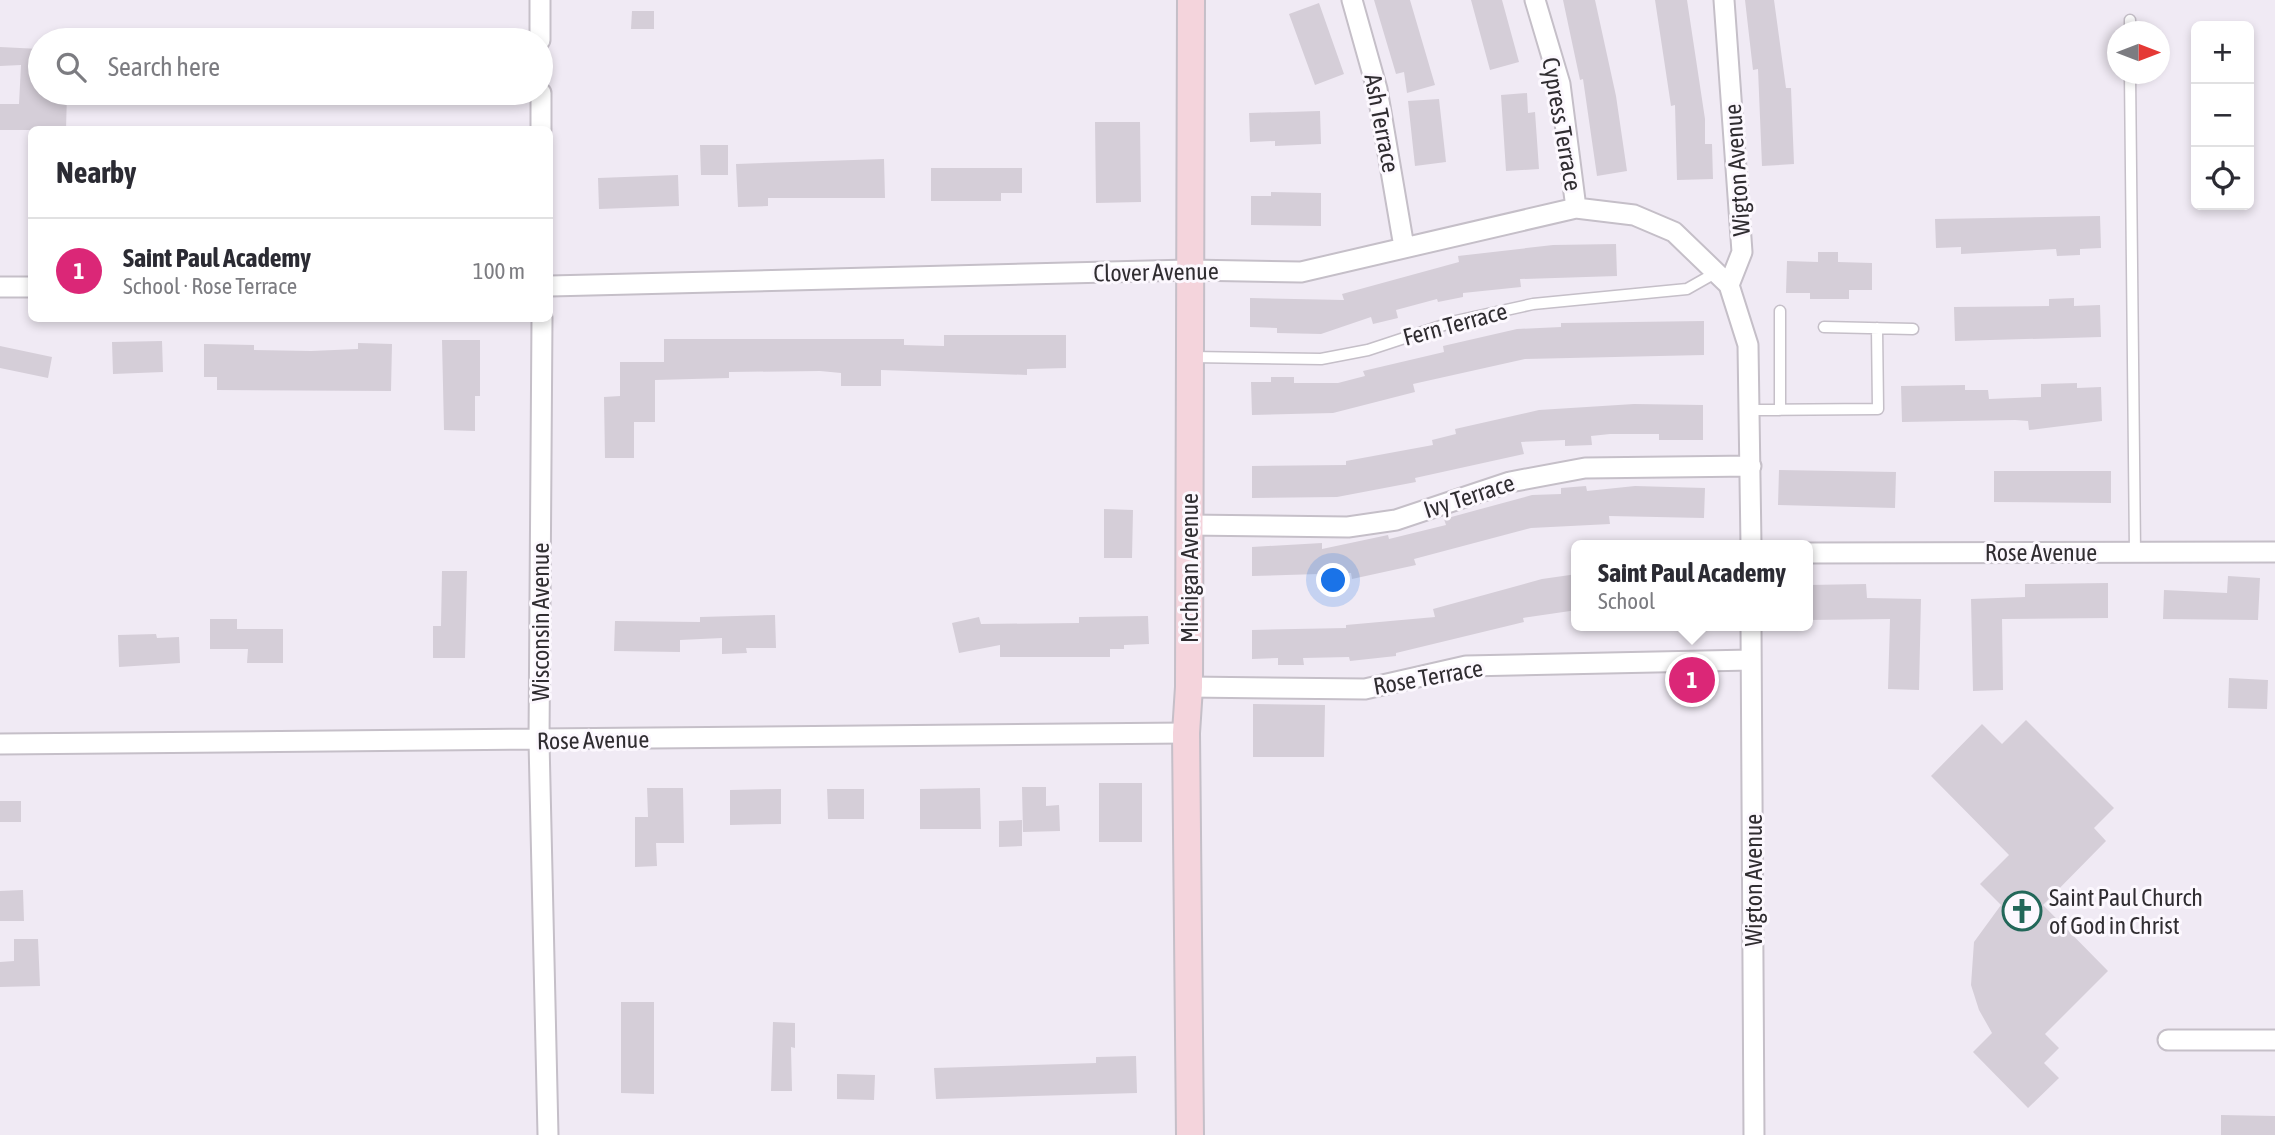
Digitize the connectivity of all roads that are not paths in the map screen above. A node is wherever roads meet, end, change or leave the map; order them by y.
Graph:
1 (540, 0) edge
2 (1191, 0) edge
3 (1352, 0) edge
4 (1535, 0) edge
5 (1724, 0) edge
6 (540, 28) edge
7 (2130, 84) edge
8 (541, 105) edge
9 (541, 126) edge
10 (1576, 208) junction
11 (1404, 247) junction
12 (1189, 270) junction
13 (1723, 279) junction
14 (553, 286) edge
15 (0, 287) edge
16 (28, 287) edge
17 (1780, 311) dead end
18 (542, 322) edge
19 (1824, 327) dead end
20 (1877, 328) junction
21 (1913, 329) dead end
22 (1189, 357) junction
23 (1750, 410) junction
24 (1780, 410) junction
25 (1751, 466) junction
26 (1188, 525) junction
27 (1751, 540) edge
28 (1813, 552) edge
29 (2135, 552) junction
30 (2275, 552) edge
31 (1751, 631) edge
32 (1751, 660) junction
33 (1189, 687) junction
34 (1186, 733) junction
35 (539, 741) junction
36 (0, 744) edge
37 (2168, 1040) dead end
38 (2275, 1040) edge
39 (548, 1135) edge
40 (1190, 1135) edge
41 (1754, 1135) edge

1 - 6 street
2 - 12 main road, Michigan Avenue
3 - 11 street, Ash Terrace
4 - 10 street, Cypress Terrace
5 - 13 street, Wigton Avenue
7 - 29 lane
8 - 9 street
10 - 11 street, Clover Avenue
10 - 13 street, Clover Avenue
11 - 12 street, Clover Avenue
12 - 14 street, Clover Avenue
12 - 22 main road, Michigan Avenue
13 - 22 lane, Fern Terrace
13 - 23 street
15 - 16 street
17 - 24 lane
18 - 35 street, Wisconsin Avenue
19 - 20 lane
20 - 21 lane
20 - 24 lane
22 - 26 main road, Michigan Avenue
23 - 24 lane
23 - 25 street
25 - 26 street, Ivy Terrace
25 - 27 street
26 - 33 main road, Michigan Avenue
28 - 29 street, Rose Avenue
29 - 30 street, Rose Avenue
31 - 32 street, Wigton Avenue
32 - 33 street, Rose Terrace
32 - 41 street, Wigton Avenue
33 - 34 main road, Michigan Avenue
34 - 35 street, Rose Avenue
34 - 40 main road, Michigan Avenue
35 - 36 street, Rose Avenue
35 - 39 street, Wisconsin Avenue
37 - 38 street

